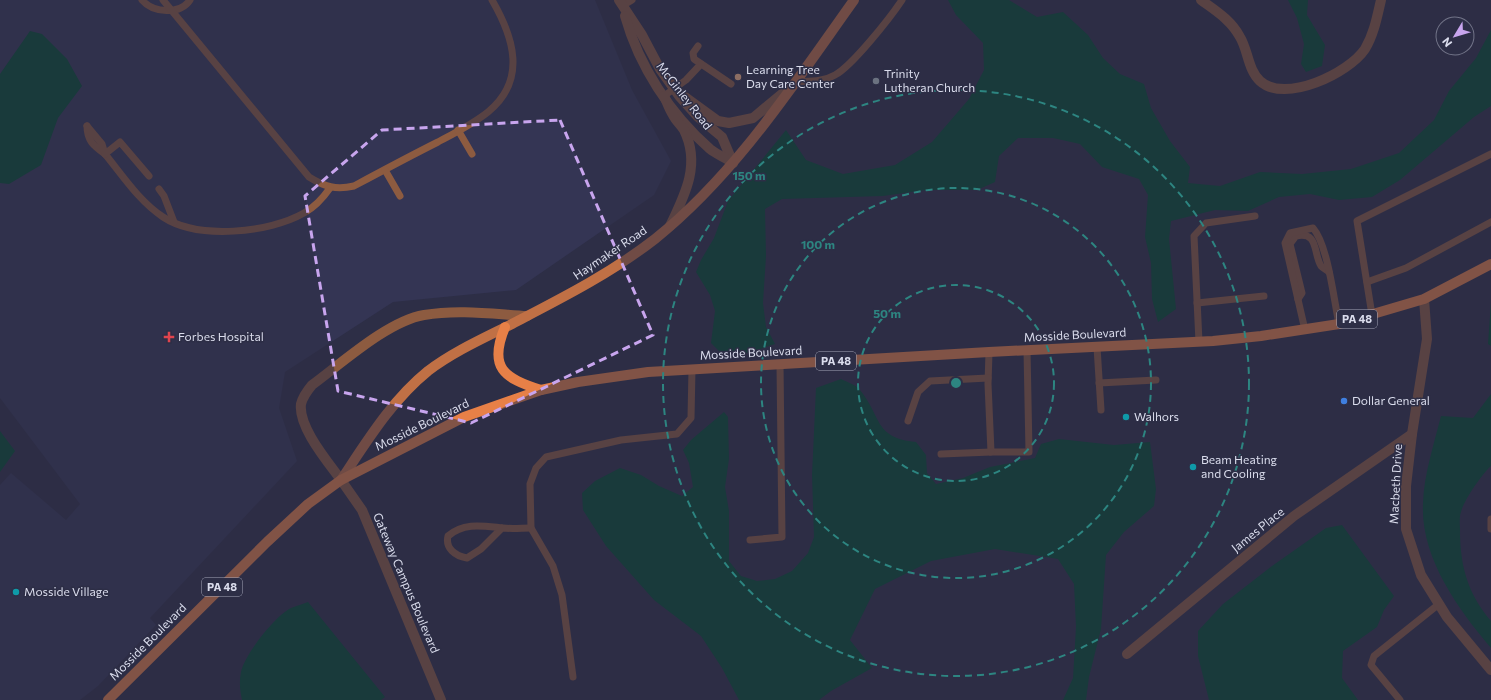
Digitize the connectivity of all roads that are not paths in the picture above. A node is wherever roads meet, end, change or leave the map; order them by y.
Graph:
1 (142, 0) edge
2 (164, 0) edge
3 (190, 0) edge
4 (492, 0) edge
5 (632, 0) edge
6 (854, 0) edge
7 (902, 0) edge
8 (1200, 0) edge
9 (1381, 0) edge
10 (620, 3) edge
11 (173, 12) junction
12 (698, 46) dead end
13 (701, 64) junction
14 (796, 82) junction
15 (731, 84) dead end
16 (674, 89) junction
17 (664, 96) junction
18 (458, 130) junction
19 (472, 154) dead end
20 (1491, 154) edge
21 (733, 163) junction
22 (385, 170) junction
23 (149, 176) dead end
24 (330, 188) junction
25 (159, 189) dead end
26 (400, 196) dead end
27 (1255, 216) dead end
28 (174, 222) junction
29 (1491, 222) edge
30 (670, 226) junction
31 (1491, 264) edge
32 (1367, 282) junction
33 (1264, 296) dead end
34 (1424, 299) junction
35 (1197, 303) junction
36 (1372, 315) junction
37 (527, 316) junction
38 (1339, 324) junction
39 (505, 327) junction
40 (1305, 330) junction
41 (1199, 342) junction
42 (1097, 346) junction
43 (1027, 350) junction
44 (989, 352) junction
45 (780, 364) junction
46 (692, 369) junction
47 (988, 378) junction
48 (1156, 380) dead end
49 (1099, 383) junction
50 (541, 390) junction
51 (1100, 410) dead end
52 (908, 421) dead end
53 (1412, 434) junction
54 (991, 452) junction
55 (942, 454) dead end
56 (341, 480) junction
57 (1491, 519) edge
58 (502, 528) junction
59 (531, 528) junction
60 (1491, 529) edge
61 (750, 540) dead end
62 (1439, 604) junction
63 (1127, 654) dead end
64 (1491, 670) edge
65 (573, 676) dead end
66 (108, 700) edge
67 (441, 700) edge
68 (1400, 700) edge

1 - 11 lane
2 - 11 lane
3 - 11 lane
4 - 18 lane
5 - 10 lane
6 - 14 main road, Haymaker Road
7 - 14 lane
8 - 9 street
10 - 16 street, McGinley Road
10 - 17 street, McGinley Road
11 - 24 lane
12 - 13 lane
13 - 15 lane
13 - 16 lane
14 - 16 street
14 - 21 main road, Haymaker Road
16 - 17 lane
16 - 21 street, McGinley Road
17 - 21 street, McGinley Road
17 - 30 street
18 - 19 lane
18 - 22 lane
20 - 32 lane
21 - 30 main road, Haymaker Road
22 - 24 lane
22 - 26 lane
23 - 28 lane
24 - 28 lane
25 - 28 lane
27 - 35 lane
29 - 32 lane
30 - 37 main road, Haymaker Road
31 - 34 main road, Mosside Boulevard / PA 48
32 - 36 lane
33 - 35 lane
34 - 36 main road, Mosside Boulevard / PA 48
34 - 53 street, Macbeth Drive
35 - 41 lane
36 - 38 main road, Mosside Boulevard / PA 48
37 - 39 main road, Haymaker Road
37 - 56 street, Gateway Campus Boulevard
38 - 40 main road, Mosside Boulevard / PA 48
38 - 40 lane
39 - 50 main road
39 - 56 main road, Haymaker Road
40 - 41 main road, Mosside Boulevard / PA 48
41 - 42 main road, Mosside Boulevard / PA 48
42 - 43 main road, Mosside Boulevard / PA 48
42 - 49 lane
43 - 44 main road, Mosside Boulevard / PA 48
43 - 54 lane
44 - 45 main road, Mosside Boulevard / PA 48
44 - 47 lane
45 - 46 main road, Mosside Boulevard / PA 48
45 - 61 lane
46 - 50 main road, Mosside Boulevard / PA 48
46 - 59 lane
47 - 52 lane
47 - 54 lane
48 - 49 lane
49 - 51 lane
50 - 56 main road, Mosside Boulevard / PA 48
53 - 62 street, Macbeth Drive
53 - 63 street, James Place
54 - 55 lane
56 - 66 main road, Mosside Boulevard / PA 48
56 - 67 street, Gateway Campus Boulevard
57 - 60 lane
58 - 58 lane
58 - 59 lane
59 - 65 lane
62 - 64 street, Macbeth Drive
62 - 68 lane

